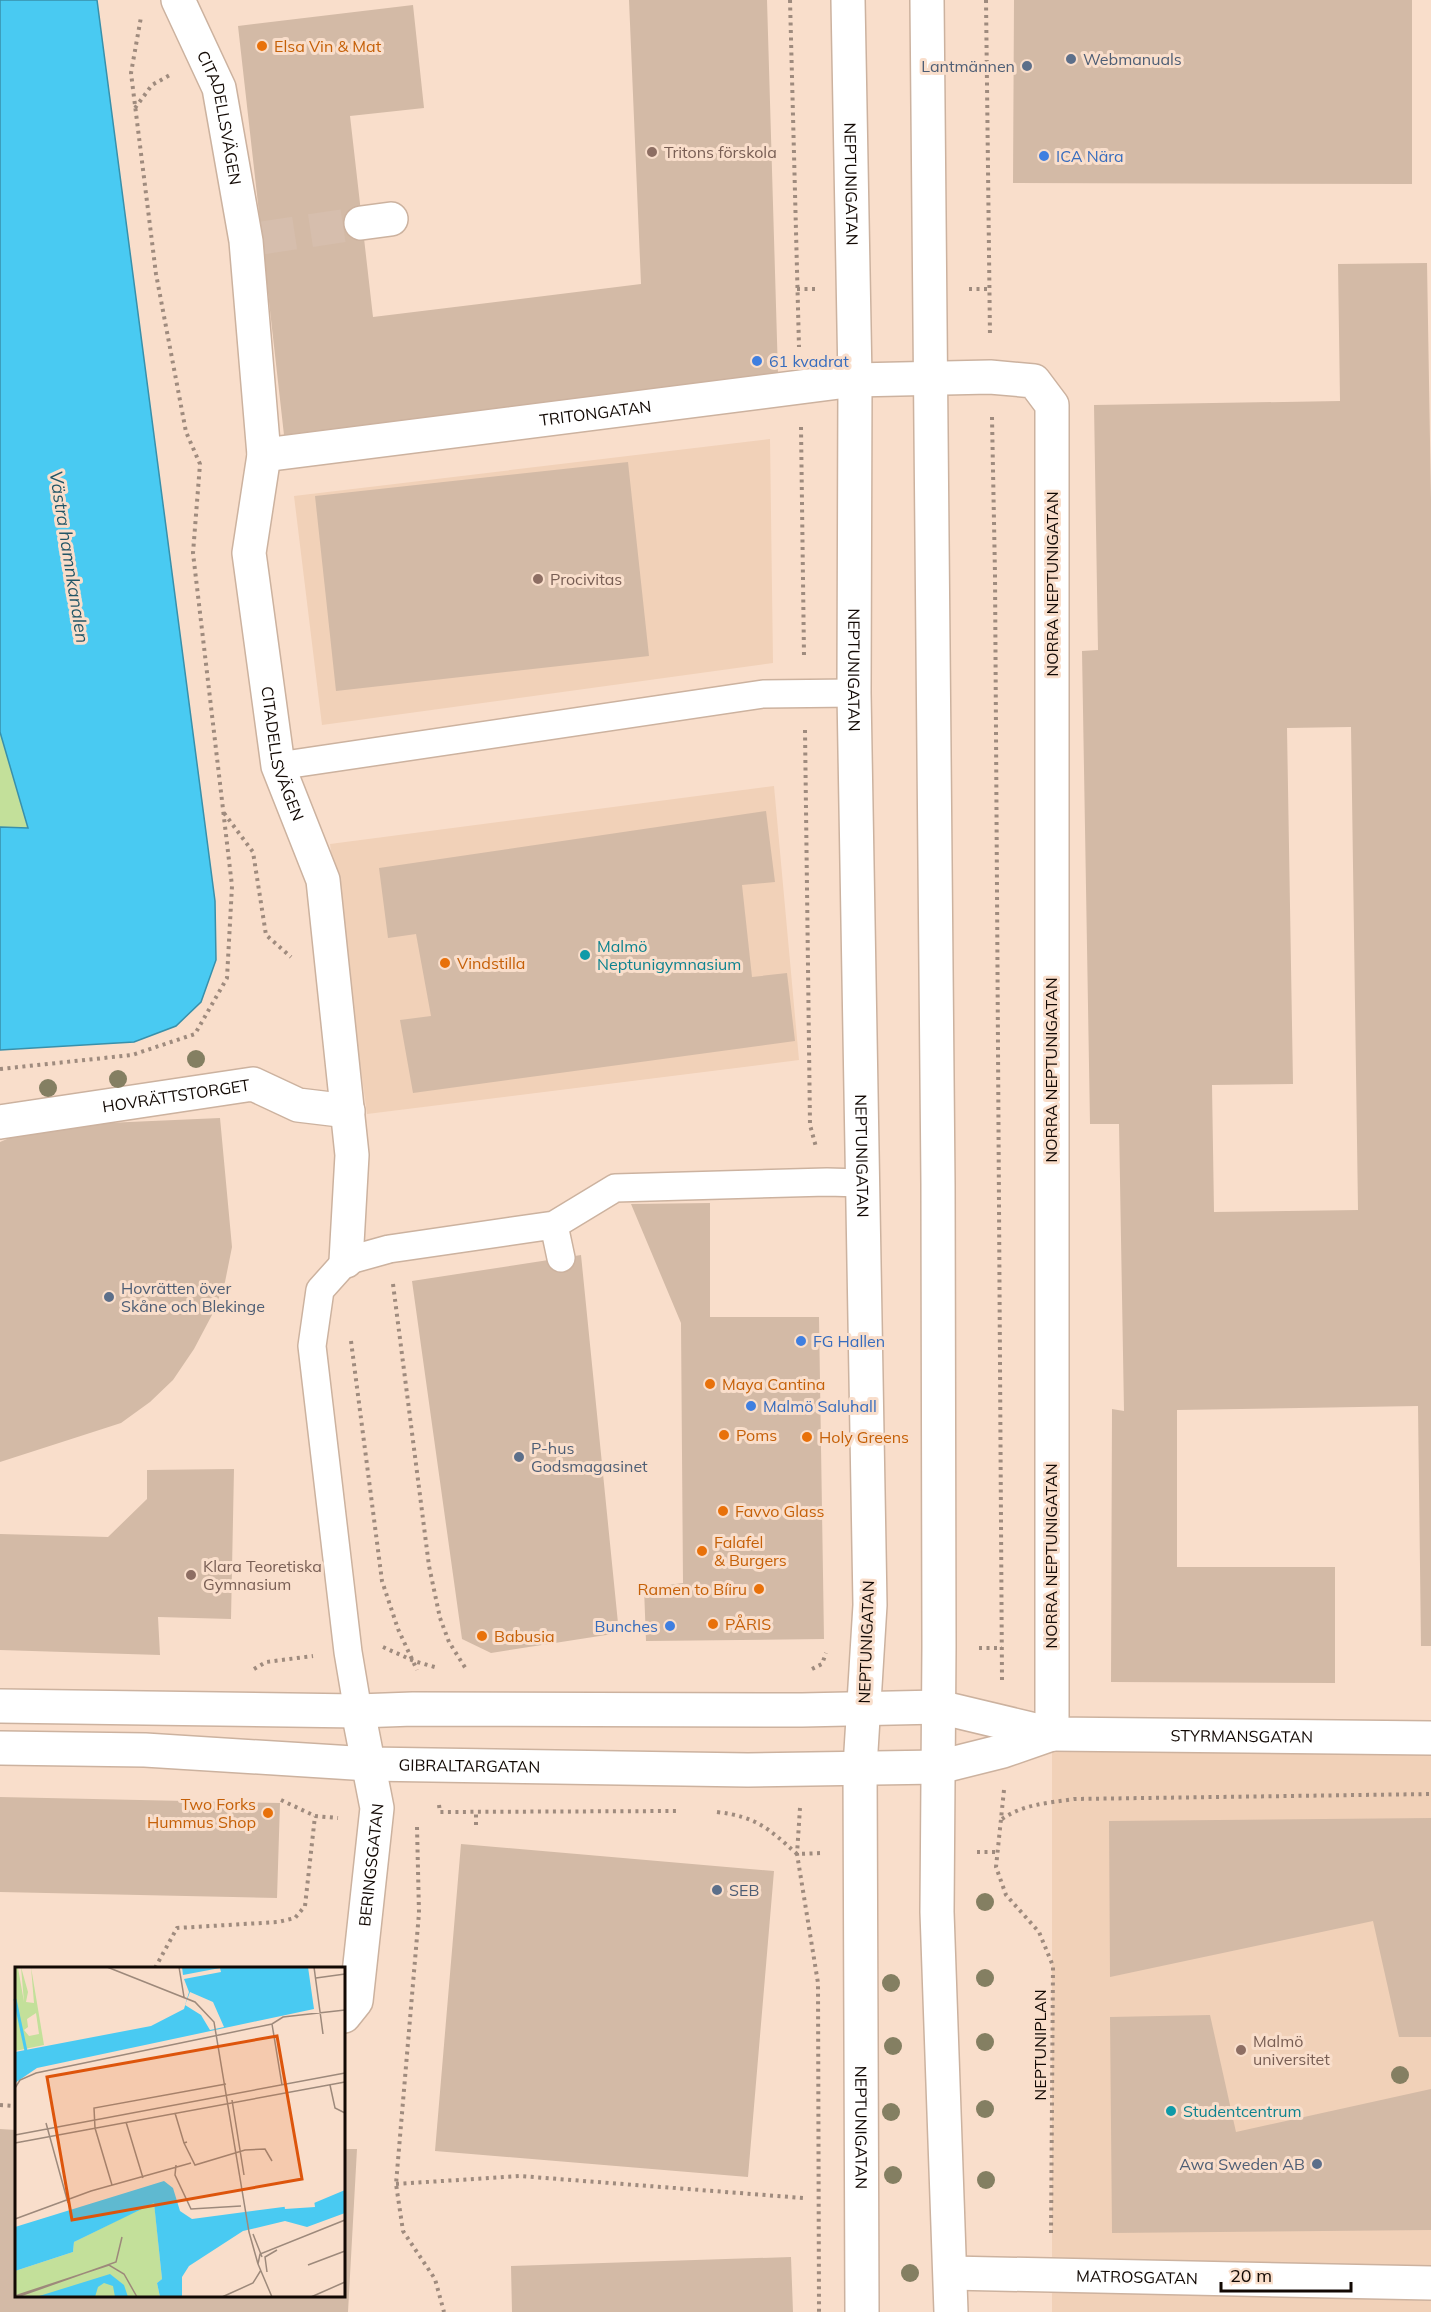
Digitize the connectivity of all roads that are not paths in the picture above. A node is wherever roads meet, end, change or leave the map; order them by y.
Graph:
1 (178, 0) edge
2 (848, 0) edge
3 (927, 0) edge
4 (930, 378) junction
5 (855, 380) junction
6 (1052, 405) joint
7 (264, 455) junction
8 (854, 693) junction
9 (278, 766) junction
10 (348, 1111) junction
11 (0, 1122) edge
12 (862, 1184) junction
13 (554, 1225) junction
14 (561, 1258) dead end
15 (346, 1261) junction
16 (0, 1706) edge
17 (939, 1707) junction
18 (864, 1709) junction
19 (358, 1711) junction
20 (1052, 1734) junction
21 (1431, 1738) edge
22 (0, 1748) edge
23 (369, 1764) junction
24 (860, 1767) junction
25 (939, 1767) junction
26 (345, 2015) edge
27 (951, 2273) junction
28 (1431, 2283) edge
29 (862, 2312) edge
30 (951, 2312) edge

1 - 7 street, CITADELLSVÄGEN
2 - 5 street, NEPTUNIGATAN
3 - 4 street
4 - 5 street, TRITONGATAN
4 - 6 street, TRITONGATAN
4 - 17 street
5 - 7 street, TRITONGATAN
5 - 8 street, NEPTUNIGATAN
6 - 20 street, NORRA NEPTUNIGATAN
7 - 9 street, CITADELLSVÄGEN
8 - 9 lane
8 - 12 street, NEPTUNIGATAN
9 - 10 street, CITADELLSVÄGEN
10 - 11 street, HOVRÄTTSTORGET
10 - 15 street, CITADELLSVÄGEN
12 - 13 lane
12 - 18 street, NEPTUNIGATAN
13 - 14 lane
13 - 15 lane
15 - 19 lane
16 - 19 street
17 - 18 street
17 - 20 street, STYRMANSGATAN
17 - 25 street
18 - 19 street
18 - 24 street, NEPTUNIGATAN
19 - 23 street, BERINGSGATAN
20 - 21 street, STYRMANSGATAN
20 - 25 street, STYRMANSGATAN
22 - 23 street, GIBRALTARGATAN
23 - 24 street, GIBRALTARGATAN
23 - 26 street, BERINGSGATAN
24 - 25 street, GIBRALTARGATAN
24 - 29 street, NEPTUNIGATAN
25 - 27 street
27 - 28 street, MATROSGATAN
27 - 30 street

